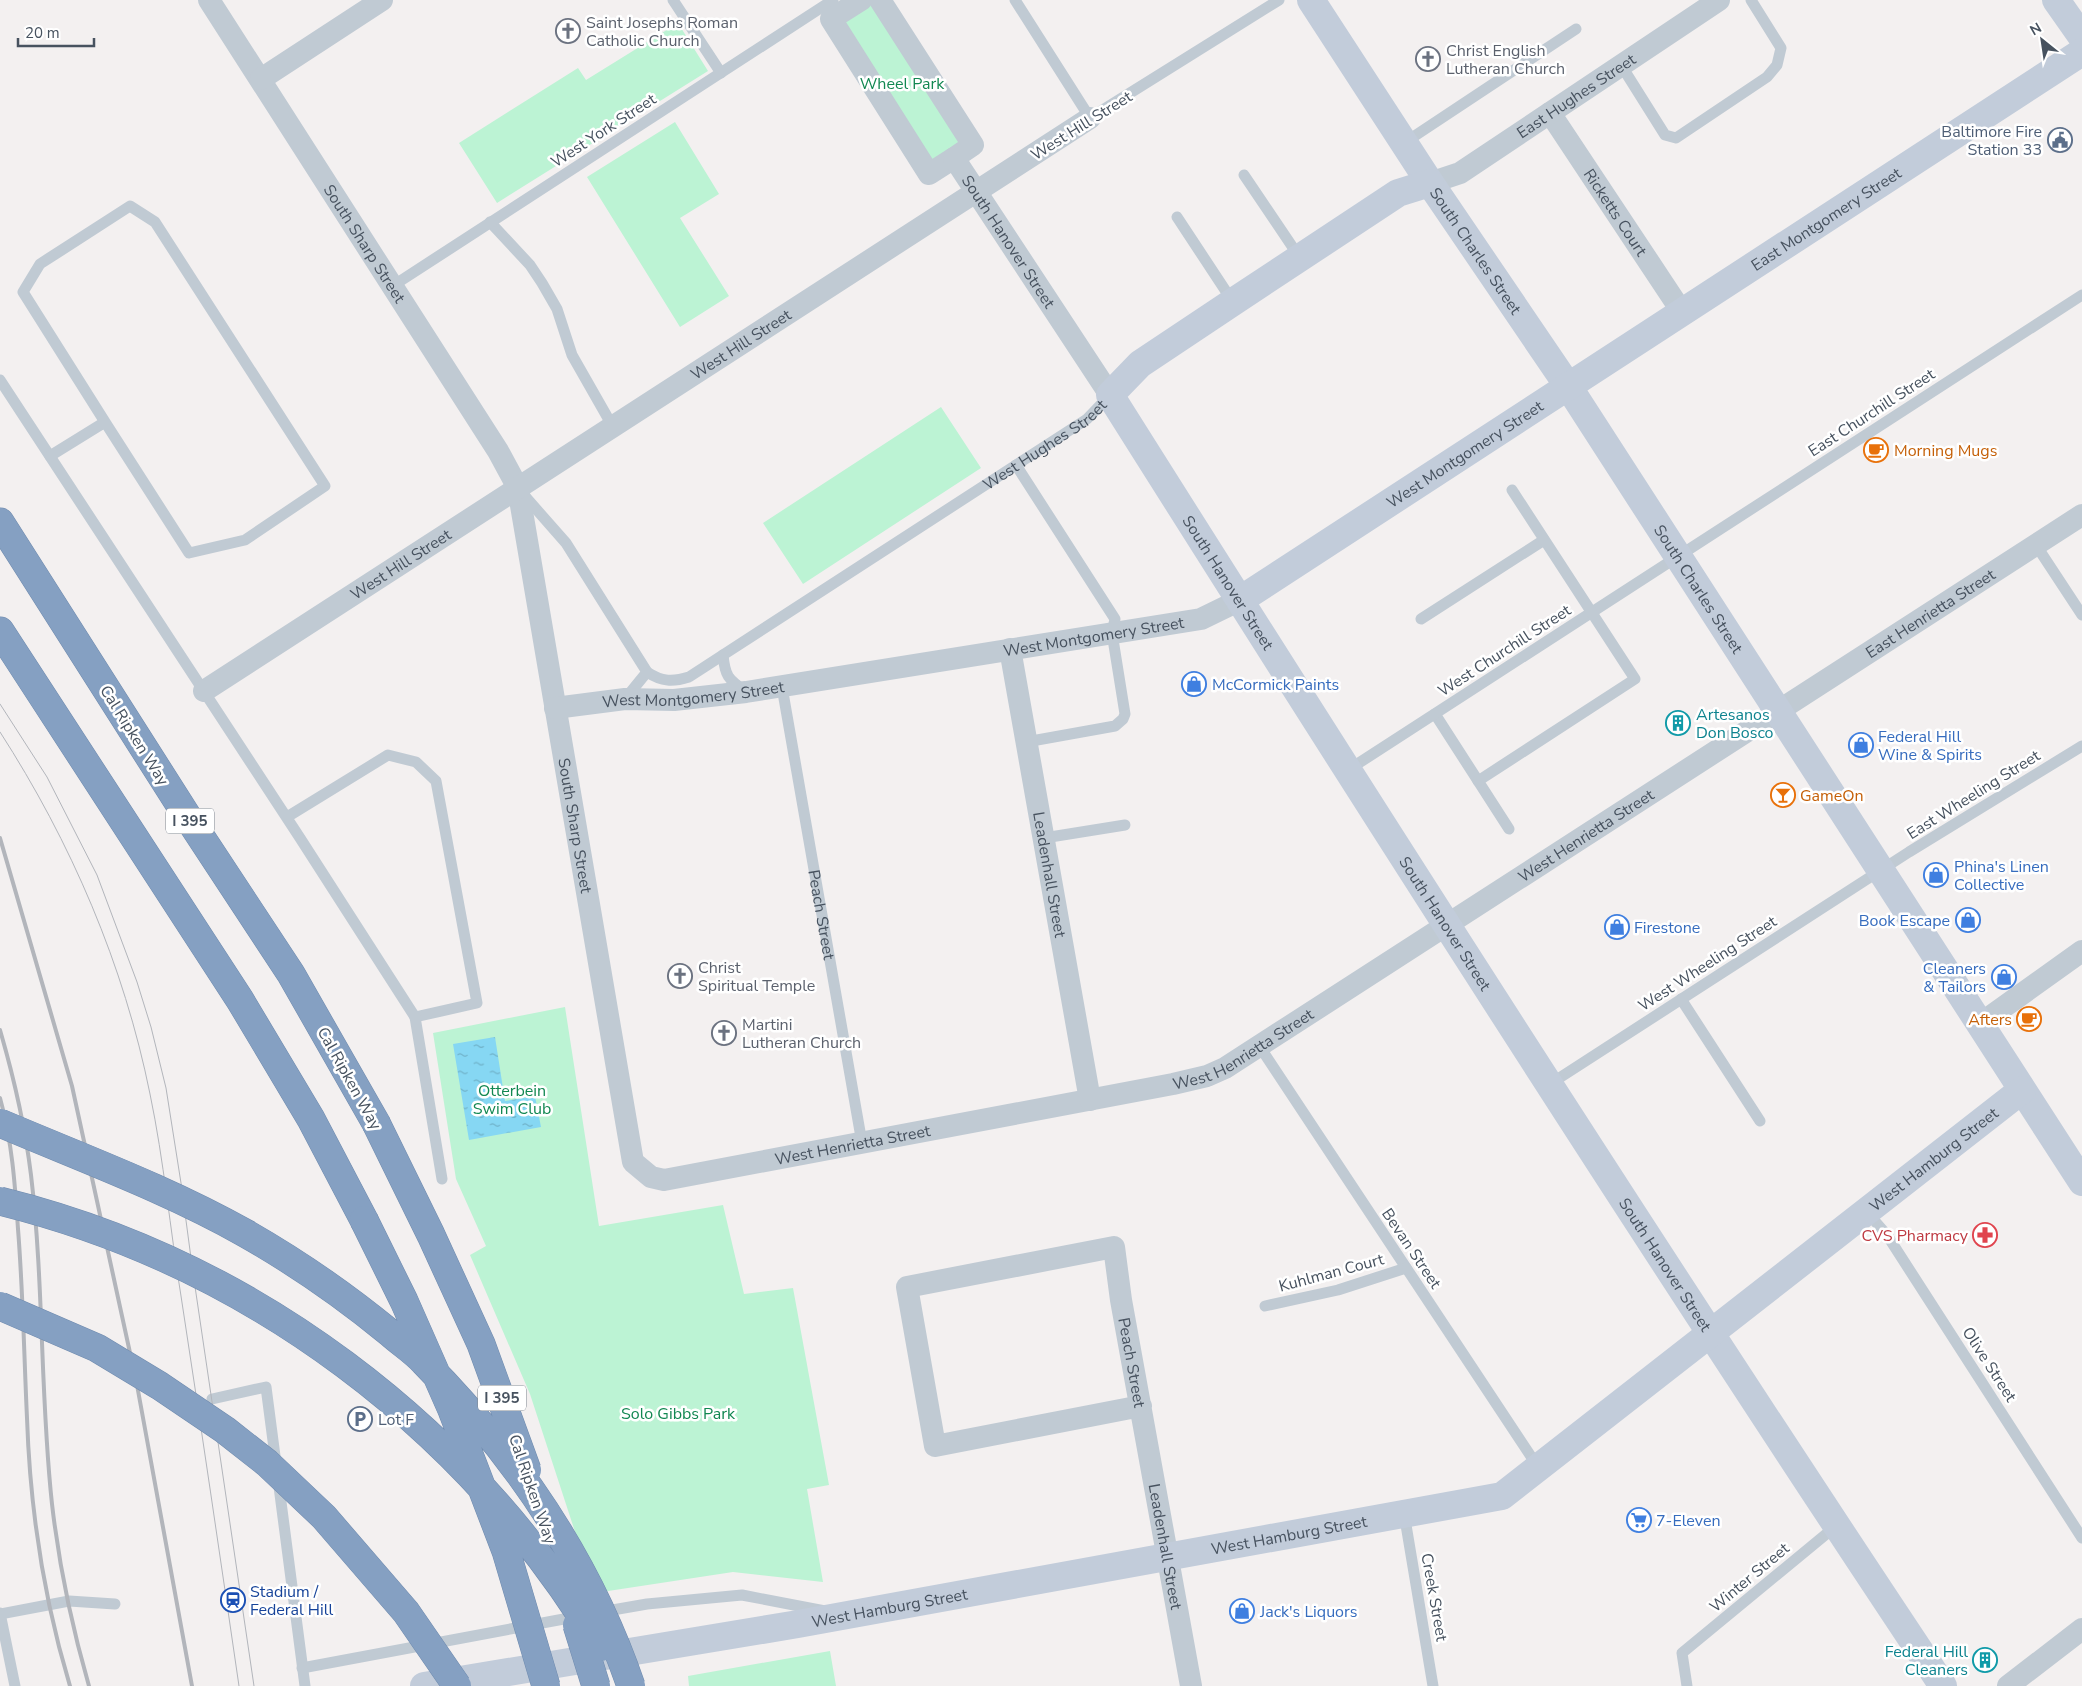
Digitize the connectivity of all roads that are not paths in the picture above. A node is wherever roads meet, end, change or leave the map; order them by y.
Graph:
1 (209, 0) edge
2 (382, 0) edge
3 (673, 0) edge
4 (880, 0) edge
5 (1015, 0) edge
6 (1279, 0) edge
7 (1311, 0) edge
8 (1719, 0) edge
9 (1751, 0) edge
10 (2056, 0) edge
11 (850, 1) edge
12 (1576, 29) dead end
13 (2082, 37) edge
14 (2082, 52) edge
15 (1621, 65) junction
16 (721, 73) junction
17 (261, 79) junction
18 (1550, 113) junction
19 (1090, 118) junction
20 (1404, 143) junction
21 (954, 158) junction
22 (1244, 175) dead end
23 (1430, 183) junction
24 (975, 193) junction
25 (1177, 217) dead end
26 (490, 222) junction
27 (1300, 258) junction
28 (391, 287) junction
29 (2082, 295) edge
30 (1233, 302) junction
31 (1682, 312) junction
32 (0, 380) edge
33 (1568, 386) junction
34 (1110, 395) junction
35 (105, 422) junction
36 (613, 427) junction
37 (50, 456) junction
38 (1016, 465) junction
39 (518, 488) junction
40 (1512, 490) dead end
41 (2082, 515) edge
42 (0, 522) edge
43 (1544, 540) junction
44 (2036, 544) junction
45 (1678, 556) junction
46 (1240, 600) junction
47 (1592, 613) junction
48 (2082, 615) edge
49 (1421, 619) dead end
50 (0, 631) edge
51 (1112, 633) junction
52 (1010, 650) junction
53 (723, 655) junction
54 (647, 672) junction
55 (782, 686) junction
56 (204, 691) junction
57 (746, 692) junction
58 (625, 698) junction
59 (555, 708) junction
60 (1778, 712) junction
61 (1435, 714) junction
62 (1026, 742) junction
63 (2082, 746) edge
64 (1348, 770) junction
65 (1478, 781) junction
66 (287, 817) junction
67 (1126, 825) dead end
68 (1509, 829) dead end
69 (1044, 838) junction
70 (1881, 870) junction
71 (1448, 926) junction
72 (2082, 951) edge
73 (1681, 1000) junction
74 (415, 1017) junction
75 (1980, 1024) junction
76 (1260, 1047) junction
77 (1550, 1084) junction
78 (2022, 1090) junction
79 (1090, 1100) junction
80 (1760, 1121) dead end
81 (0, 1123) edge
82 (862, 1143) junction
83 (633, 1162) joint
84 (442, 1180) dead end
85 (2082, 1182) edge
86 (0, 1201) edge
87 (1866, 1211) junction
88 (1406, 1268) junction
89 (0, 1306) edge
90 (1264, 1306) dead end
91 (1711, 1332) junction
92 (212, 1399) dead end
93 (1141, 1406) junction
94 (1538, 1467) junction
95 (1404, 1513) junction
96 (1836, 1526) junction
97 (2082, 1538) edge
98 (1168, 1556) junction
99 (115, 1604) dead end
100 (0, 1614) edge
101 (847, 1615) junction
102 (2082, 1629) edge
103 (302, 1668) junction
104 (15, 1686) edge
105 (305, 1686) edge
106 (424, 1686) edge
107 (457, 1686) edge
108 (546, 1686) edge
109 (596, 1686) edge
110 (622, 1686) edge
111 (631, 1686) edge
112 (1191, 1686) edge
113 (1433, 1686) edge
114 (1687, 1686) edge
115 (1943, 1686) edge
116 (2008, 1686) edge

1 - 17 street, South Sharp Street
2 - 17 street
3 - 16 lane
4 - 21 street, South Hanover Street
5 - 19 lane
6 - 19 lane, West Hill Street
7 - 20 main road, South Charles Street
8 - 15 street, East Hughes Street
9 - 15 lane
10 - 13 main road
11 - 16 lane, West York Street
11 - 21 street, South Hanover Street
12 - 20 lane
14 - 31 main road, East Montgomery Street
15 - 18 street, East Hughes Street
16 - 26 lane, West York Street
17 - 28 street, South Sharp Street
18 - 23 street, East Hughes Street
18 - 31 street, Ricketts Court
19 - 24 street, West Hill Street
20 - 23 main road, South Charles Street
21 - 24 street, South Hanover Street
22 - 27 lane
23 - 27 main road, West Hughes Street
23 - 33 main road, South Charles Street
24 - 34 street, South Hanover Street
24 - 36 street, West Hill Street
25 - 30 lane
26 - 28 lane, West York Street
26 - 36 lane
27 - 30 main road, West Hughes Street
28 - 39 street, South Sharp Street
29 - 45 lane, East Churchill Street
30 - 34 main road, West Hughes Street
31 - 33 main road, East Montgomery Street
32 - 37 lane
33 - 45 main road, South Charles Street
33 - 46 main road, West Montgomery Street
34 - 38 lane, West Hughes Street
34 - 46 main road, South Hanover Street
35 - 35 lane
35 - 37 lane
36 - 39 street, West Hill Street
37 - 56 lane
38 - 51 lane
38 - 53 lane, West Hughes Street
39 - 54 lane, South Sharp Street
39 - 56 street, West Hill Street
39 - 59 street, South Sharp Street
40 - 43 lane
41 - 44 street, East Henrietta Street
42 - 109 highway, Cal Ripken Way / I 395, bridge
43 - 47 lane
43 - 49 lane
44 - 48 lane
44 - 60 street, East Henrietta Street
45 - 47 lane, West Churchill Street
45 - 60 main road, South Charles Street
46 - 51 street, West Montgomery Street
46 - 64 main road, South Hanover Street
47 - 61 lane, West Churchill Street
47 - 65 lane
50 - 108 highway, I 395, bridge
51 - 52 street, West Montgomery Street
51 - 62 lane
52 - 55 street, West Montgomery Street
52 - 62 street, Leadenhall Street
53 - 54 lane, West Hughes Street
53 - 57 lane
54 - 58 lane
55 - 57 street, West Montgomery Street
55 - 82 lane, Peach Street
56 - 66 lane
57 - 58 street, West Montgomery Street
58 - 59 street, West Montgomery Street
59 - 83 street, South Sharp Street
60 - 70 main road, South Charles Street
60 - 71 street, West Henrietta Street
61 - 64 lane, West Churchill Street
61 - 65 lane
62 - 69 street, Leadenhall Street
63 - 70 lane, East Wheeling Street
64 - 71 main road, South Hanover Street
65 - 68 lane
66 - 74 lane
66 - 74 lane
67 - 69 lane
69 - 79 street, Leadenhall Street
70 - 73 lane, West Wheeling Street
70 - 75 main road, South Charles Street
71 - 76 street, West Henrietta Street
71 - 77 main road, South Hanover Street
72 - 75 street
73 - 77 lane, West Wheeling Street
73 - 80 lane
74 - 84 lane
75 - 78 main road, South Charles Street
76 - 79 street, West Henrietta Street
76 - 88 lane, Bevan Street
77 - 91 main road, South Hanover Street
78 - 85 main road, South Charles Street
78 - 87 main road, West Hamburg Street
79 - 82 street, West Henrietta Street
81 - 111 highway, bridge
82 - 83 street, West Henrietta Street
86 - 110 highway, bridge
87 - 91 main road, West Hamburg Street
87 - 97 lane, Olive Street
88 - 90 lane, Kuhlman Court
88 - 94 lane, Bevan Street
89 - 107 highway, bridge
91 - 94 main road, West Hamburg Street
91 - 96 main road, South Hanover Street
92 - 103 lane
93 - 93 street, Peach Street
93 - 98 street, Leadenhall Street
94 - 95 main road, West Hamburg Street
95 - 98 main road, West Hamburg Street
95 - 113 lane, Creek Street
96 - 114 lane, Winter Street
96 - 115 main road, South Hanover Street
98 - 101 main road, West Hamburg Street
98 - 112 street, Leadenhall Street
99 - 100 lane
100 - 104 lane
101 - 103 lane
101 - 106 main road, West Hamburg Street
102 - 116 street
103 - 105 lane

